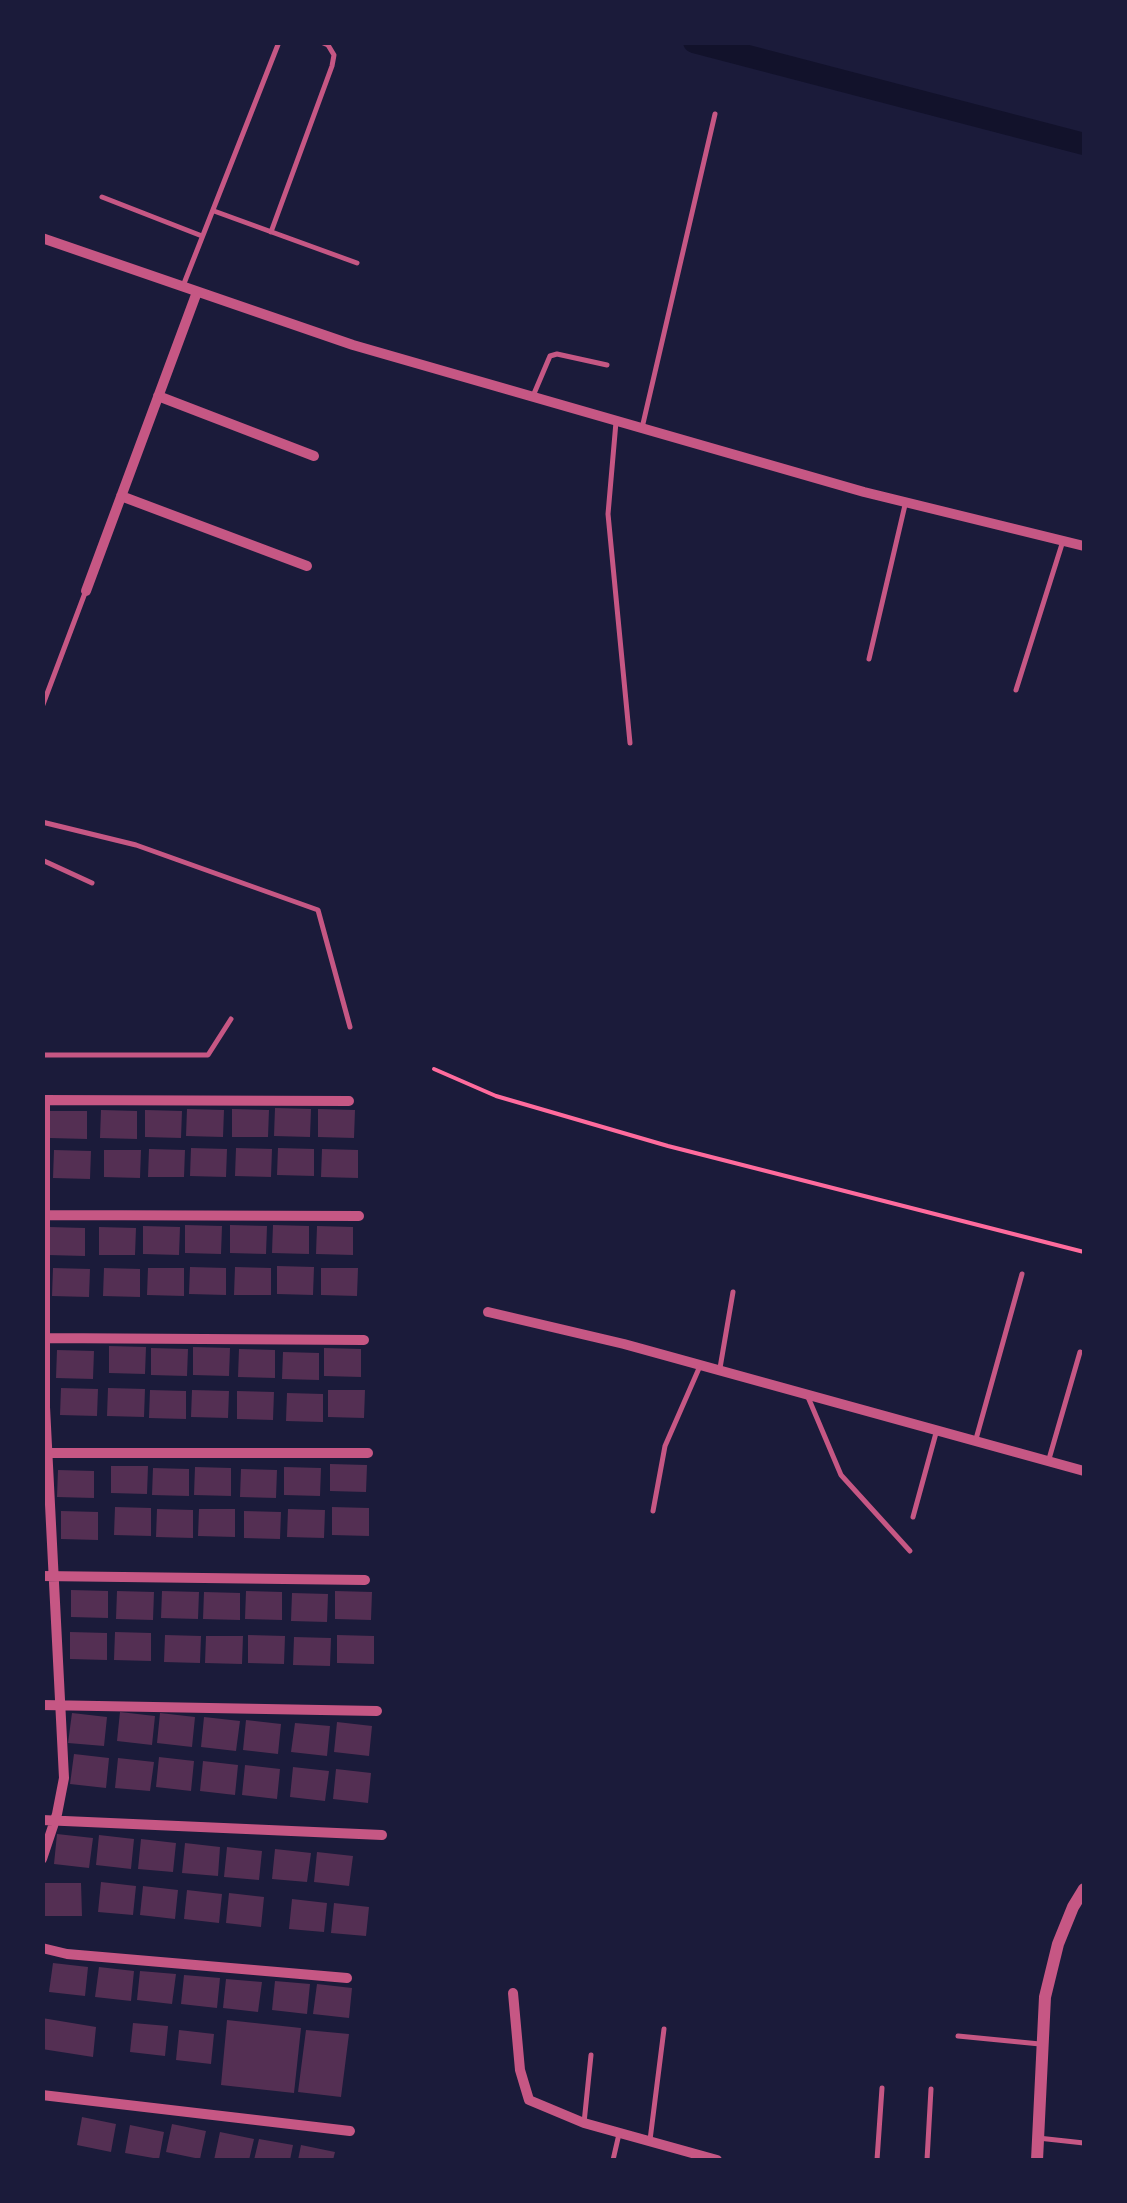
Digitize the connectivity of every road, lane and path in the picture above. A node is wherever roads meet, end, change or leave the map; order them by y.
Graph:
1 (280, 42) edge
2 (321, 42) edge
3 (715, 114) dead end
4 (102, 197) dead end
5 (213, 211) junction
6 (271, 232) junction
7 (202, 236) junction
8 (42, 238) edge
9 (357, 262) dead end
10 (183, 286) junction
11 (198, 292) junction
12 (607, 366) dead end
13 (158, 396) junction
14 (533, 397) junction
15 (616, 421) junction
16 (642, 428) junction
17 (314, 456) dead end
18 (122, 496) junction
19 (905, 502) junction
20 (1064, 541) junction
21 (1084, 546) edge
22 (307, 566) dead end
23 (86, 590) joint
24 (869, 659) dead end
25 (1016, 690) dead end
26 (42, 708) edge
27 (630, 743) dead end
28 (42, 822) edge
29 (42, 860) edge
30 (92, 883) dead end
31 (231, 1020) dead end
32 (350, 1027) dead end
33 (42, 1056) edge
34 (434, 1069) dead end
35 (44, 1100) edge
36 (348, 1102) dead end
37 (44, 1214) edge
38 (359, 1216) dead end
39 (1084, 1252) edge
40 (1022, 1274) dead end
41 (734, 1292) dead end
42 (488, 1312) dead end
43 (44, 1338) edge
44 (364, 1340) dead end
45 (1080, 1352) dead end
46 (700, 1366) junction
47 (719, 1371) junction
48 (808, 1396) junction
49 (936, 1430) junction
50 (976, 1441) junction
51 (45, 1453) edge
52 (368, 1453) dead end
53 (1048, 1461) junction
54 (1084, 1471) edge
55 (653, 1511) dead end
56 (913, 1516) dead end
57 (910, 1551) dead end
58 (48, 1576) edge
59 (364, 1580) dead end
60 (42, 1704) edge
61 (60, 1705) junction
62 (377, 1712) dead end
63 (48, 1820) edge
64 (382, 1835) dead end
65 (42, 1859) edge
66 (1084, 1889) edge
67 (42, 1948) edge
68 (347, 1978) dead end
69 (513, 1993) dead end
70 (664, 2029) dead end
71 (958, 2036) dead end
72 (1042, 2044) junction
73 (591, 2055) dead end
74 (882, 2088) dead end
75 (931, 2089) dead end
76 (42, 2095) edge
77 (584, 2122) junction
78 (350, 2131) dead end
79 (620, 2132) junction
80 (1038, 2138) junction
81 (650, 2140) junction
82 (1084, 2143) edge
83 (704, 2158) edge
84 (613, 2160) edge
85 (716, 2160) edge
86 (876, 2160) edge
87 (927, 2160) edge
88 (1037, 2160) edge

1 - 5 lane
2 - 6 lane
3 - 16 lane
4 - 7 lane
5 - 6 lane
5 - 7 lane
6 - 9 lane
7 - 10 lane
8 - 10 street
10 - 11 street
11 - 13 street
11 - 14 street
12 - 14 lane
13 - 17 street
13 - 18 street
14 - 15 street
15 - 16 street
15 - 27 lane
16 - 19 street
18 - 22 street
18 - 23 street
19 - 20 street
19 - 24 lane
20 - 21 street
20 - 25 lane
23 - 26 lane
28 - 32 lane
29 - 30 lane
31 - 33 lane
34 - 39 path
35 - 36 street
35 - 37 street
37 - 38 street
37 - 43 street
40 - 50 lane
41 - 47 lane
42 - 46 street
43 - 44 street
43 - 51 street
45 - 53 lane
46 - 47 street
46 - 55 lane
47 - 48 street
48 - 49 street
48 - 57 lane
49 - 50 street
49 - 56 lane
50 - 53 street
51 - 52 street
51 - 58 street
53 - 54 street
58 - 59 street
58 - 61 street
60 - 61 street
61 - 62 street
61 - 63 street
63 - 64 street
63 - 65 street
66 - 72 street
67 - 68 street
69 - 77 street
70 - 81 lane
71 - 72 lane
72 - 80 street
73 - 77 lane
74 - 86 lane
75 - 87 lane
76 - 78 street
77 - 79 street
79 - 81 street
79 - 84 lane
80 - 82 lane
80 - 88 street
81 - 83 street
83 - 85 street

